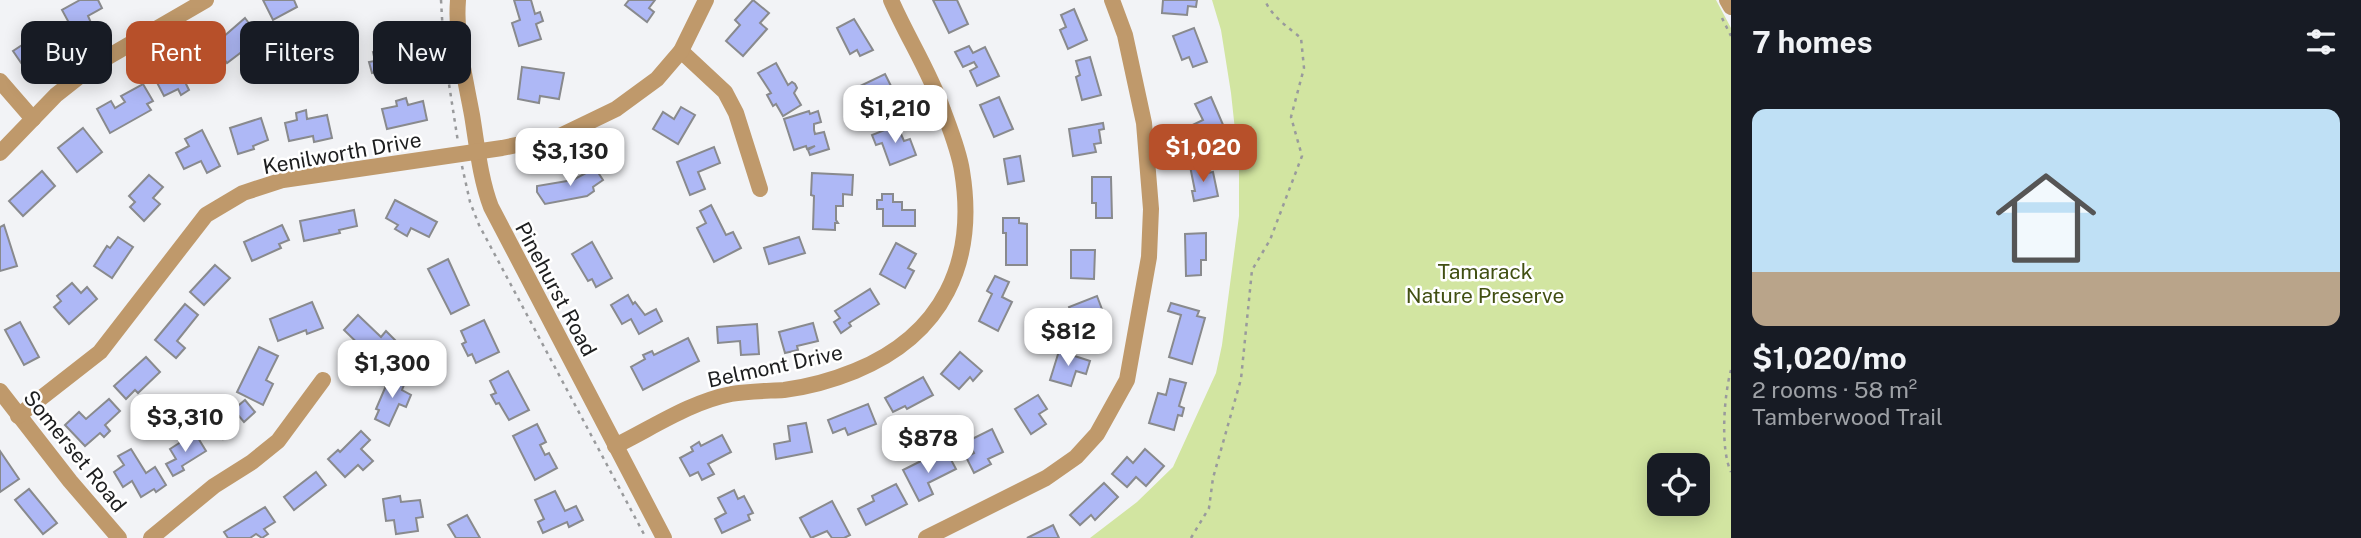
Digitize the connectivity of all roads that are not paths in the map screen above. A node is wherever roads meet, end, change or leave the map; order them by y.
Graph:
1 (206, 0) edge
2 (458, 0) edge
3 (706, 0) edge
4 (891, 0) edge
5 (1112, 0) edge
6 (1727, 0) edge
7 (1731, 7) edge
8 (681, 51) junction
9 (0, 81) edge
10 (33, 119) junction
11 (478, 151) junction
12 (0, 153) edge
13 (760, 189) dead end
14 (323, 380) dead end
15 (0, 391) edge
16 (18, 416) junction
17 (615, 446) junction
18 (119, 538) edge
19 (151, 538) edge
20 (664, 538) edge
21 (926, 538) edge

1 - 10 street
2 - 11 street, Pinehurst Road
3 - 8 street, Kenilworth Drive
4 - 17 street, Belmont Drive
5 - 21 street
6 - 7 street
8 - 11 street, Kenilworth Drive
8 - 13 street
9 - 10 street
10 - 12 street
11 - 16 street, Kenilworth Drive
11 - 17 street, Pinehurst Road
14 - 19 street
15 - 16 street, Somerset Road
16 - 18 street, Somerset Road
17 - 20 street, Pinehurst Road

